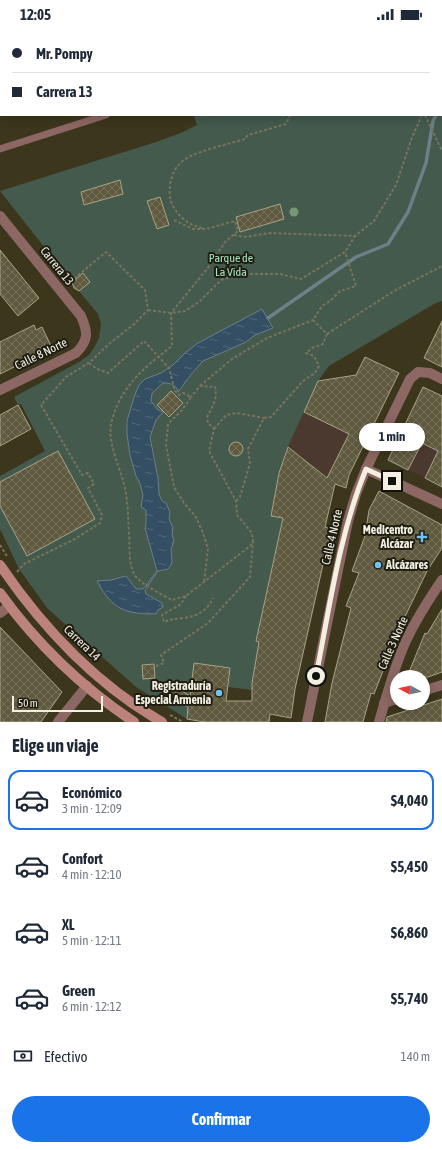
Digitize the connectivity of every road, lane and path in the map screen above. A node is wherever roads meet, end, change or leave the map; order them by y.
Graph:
1 (103, 116) edge
2 (290, 116) edge
3 (423, 116) edge
4 (425, 116) edge
5 (0, 149) edge
6 (442, 151) edge
7 (0, 216) edge
8 (174, 220) dead end
9 (206, 229) junction
10 (233, 235) junction
11 (355, 236) junction
12 (345, 252) junction
13 (442, 266) edge
14 (71, 281) dead end
15 (148, 310) junction
16 (171, 313) junction
17 (313, 320) junction
18 (327, 334) junction
19 (86, 336) joint
20 (158, 356) junction
21 (89, 364) junction
22 (442, 379) edge
23 (200, 386) junction
24 (0, 390) edge
25 (191, 397) junction
26 (264, 418) junction
27 (214, 429) junction
28 (366, 469) junction
29 (236, 501) junction
30 (442, 504) edge
31 (253, 541) junction
32 (0, 545) edge
33 (4, 562) edge
34 (13, 566) dead end
35 (14, 576) junction
36 (442, 580) edge
37 (204, 582) junction
38 (0, 593) edge
39 (186, 596) junction
40 (213, 598) dead end
41 (9, 606) junction
42 (0, 613) edge
43 (156, 666) dead end
44 (442, 685) edge
45 (87, 686) junction
46 (430, 689) edge
47 (390, 701) edge
48 (384, 703) junction
49 (168, 713) dead end
50 (58, 722) edge
51 (134, 722) edge
52 (162, 722) edge
53 (183, 722) edge
54 (308, 722) edge
55 (379, 722) edge

1 - 5 lane
2 - 9 path
3 - 11 path
4 - 6 path
7 - 19 street, Carrera 13
8 - 9 path
9 - 10 path
10 - 11 path
10 - 16 path
11 - 12 path
12 - 16 path
12 - 17 path
13 - 18 path
14 - 15 path
15 - 16 path
15 - 21 path
16 - 20 path
17 - 18 path
17 - 23 path
18 - 26 path
19 - 24 street, Calle 8 Norte
20 - 21 path
20 - 25 path
20 - 39 path
21 - 35 path
22 - 28 street, Calle 4 Norte
23 - 25 path
23 - 27 path
25 - 37 path
26 - 27 path
26 - 29 path
27 - 29 path
28 - 30 street
28 - 54 street, Calle 4 Norte
29 - 31 path
31 - 37 path
31 - 43 path
32 - 33 path
33 - 35 main road, Carrera 14
34 - 35 path
35 - 52 main road, Carrera 14
36 - 48 street, Calle 3 Norte
37 - 39 path
38 - 41 main road
39 - 40 path
41 - 42 street
41 - 45 main road
44 - 46 street
45 - 50 street
45 - 51 main road
47 - 48 street
48 - 55 street, Calle 3 Norte
49 - 53 path

